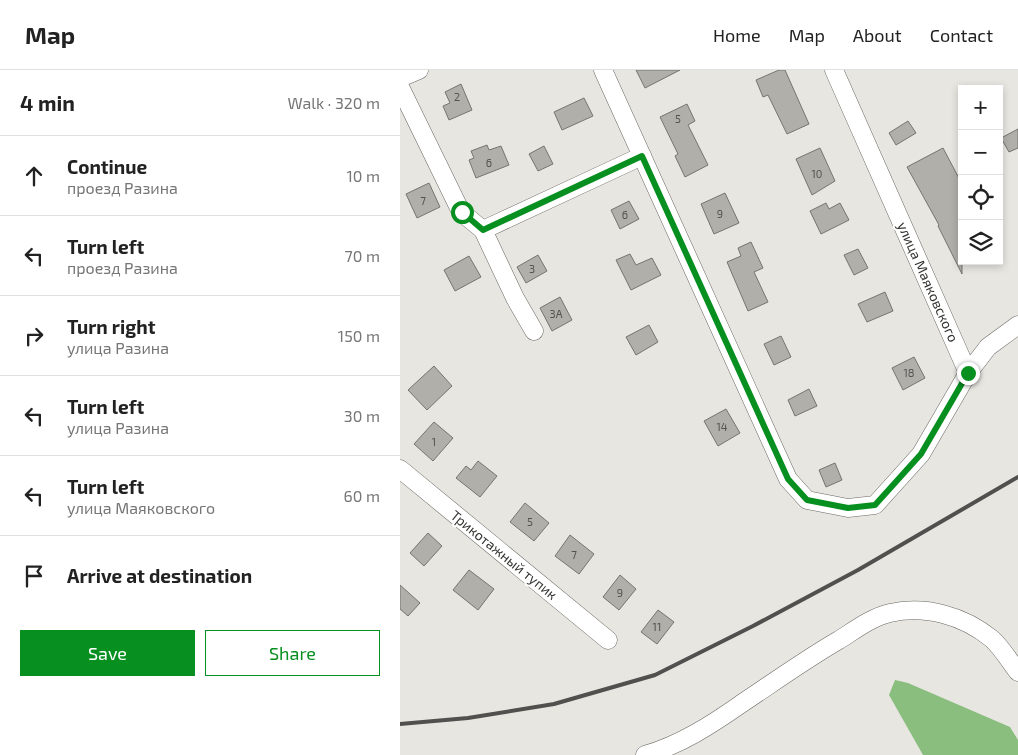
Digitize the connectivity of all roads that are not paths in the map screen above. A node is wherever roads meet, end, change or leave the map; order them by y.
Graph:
1 (419, 70) edge
2 (602, 70) edge
3 (834, 70) edge
4 (400, 78) edge
5 (400, 87) edge
6 (642, 156) junction
7 (483, 230) junction
8 (1018, 324) edge
9 (534, 332) dead end
10 (968, 373) junction
11 (400, 469) edge
12 (608, 640) dead end
13 (1018, 672) edge
14 (645, 755) edge

1 - 4 street
2 - 6 street
3 - 10 street, улица Маяковского
5 - 7 street
6 - 7 street
6 - 10 street
7 - 9 street
8 - 10 street
11 - 12 street, Трикотажный тупик
13 - 14 street

